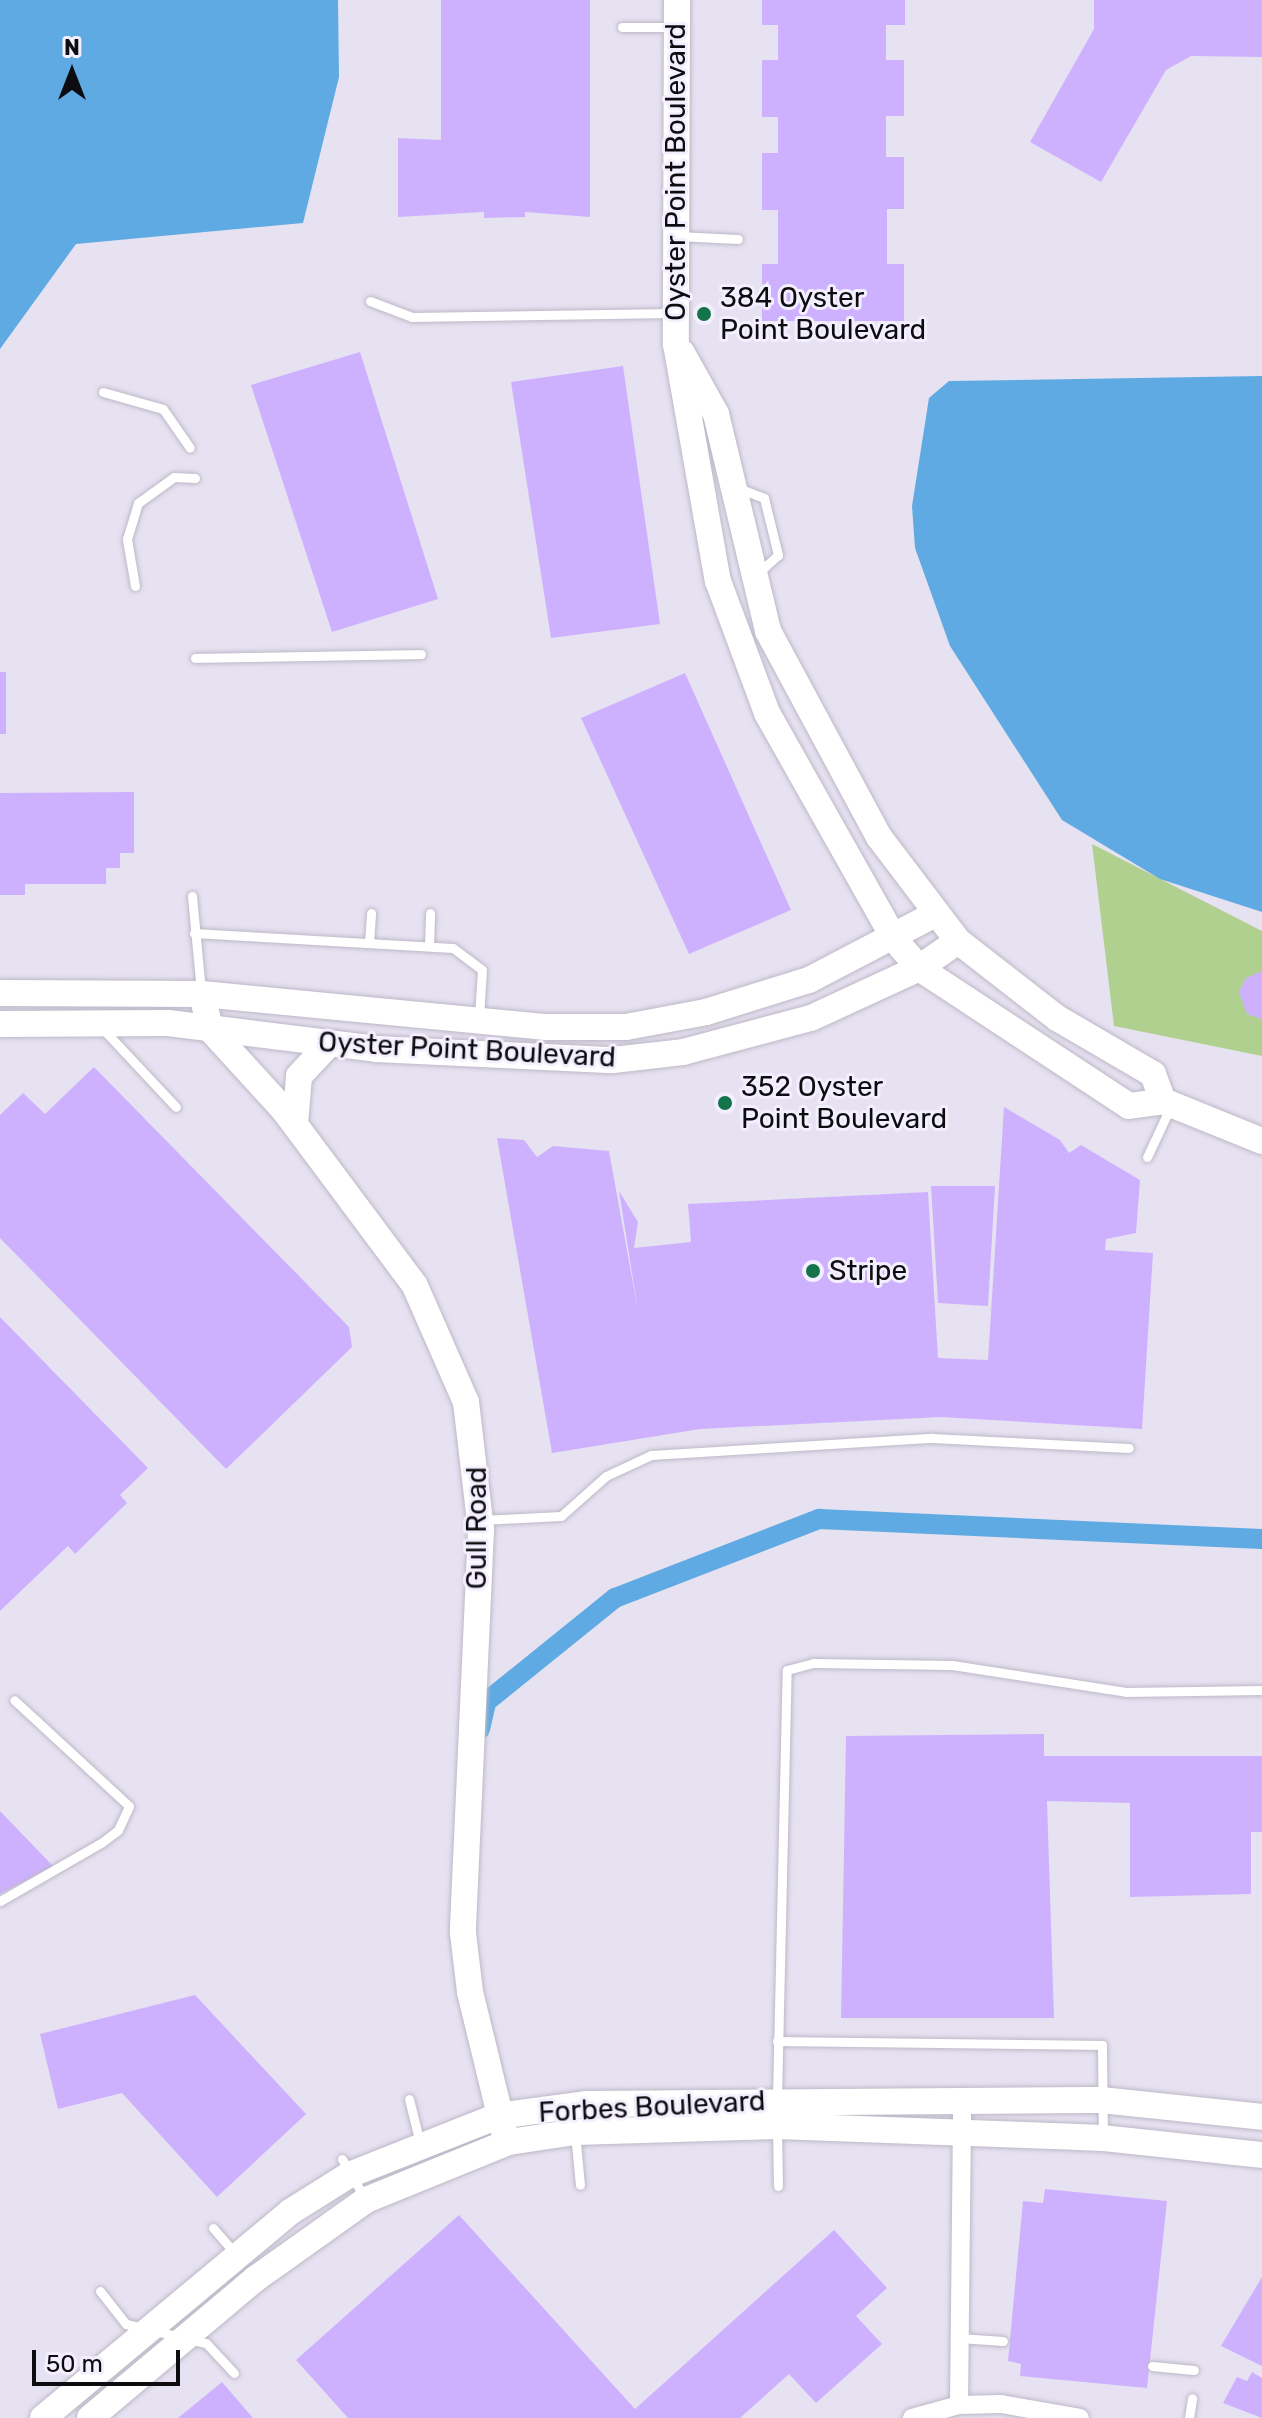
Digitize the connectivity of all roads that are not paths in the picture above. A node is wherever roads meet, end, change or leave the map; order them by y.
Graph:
1 (677, 0) edge
2 (622, 27) dead end
3 (675, 27) junction
4 (674, 236) junction
5 (738, 239) dead end
6 (370, 301) dead end
7 (676, 312) junction
8 (676, 344) junction
9 (103, 392) dead end
10 (190, 448) dead end
11 (195, 478) dead end
12 (135, 586) dead end
13 (765, 618) junction
14 (736, 628) junction
15 (421, 654) dead end
16 (195, 658) dead end
17 (192, 896) dead end
18 (371, 913) dead end
19 (430, 913) dead end
20 (935, 914) junction
21 (194, 933) junction
22 (895, 940) junction
23 (958, 941) junction
24 (369, 943) junction
25 (429, 946) junction
26 (919, 968) junction
27 (0, 993) edge
28 (202, 994) junction
29 (478, 1022) junction
30 (97, 1023) junction
31 (0, 1024) edge
32 (210, 1029) junction
33 (328, 1045) junction
34 (1167, 1103) junction
35 (176, 1107) dead end
36 (295, 1124) junction
37 (1262, 1141) edge
38 (1147, 1157) dead end
39 (1129, 1448) dead end
40 (481, 1520) junction
41 (1262, 1690) edge
42 (14, 1700) dead end
43 (0, 1901) edge
44 (777, 2041) junction
45 (409, 2099) dead end
46 (1101, 2100) junction
47 (962, 2102) junction
48 (677, 2114) junction
49 (777, 2114) junction
50 (498, 2116) junction
51 (1262, 2117) edge
52 (575, 2132) junction
53 (960, 2132) junction
54 (1103, 2138) junction
55 (509, 2142) junction
56 (420, 2143) junction
57 (1262, 2155) edge
58 (345, 2167) junction
59 (580, 2185) dead end
60 (778, 2186) dead end
61 (366, 2200) junction
62 (213, 2228) dead end
63 (237, 2256) junction
64 (255, 2279) junction
65 (100, 2291) dead end
66 (151, 2328) junction
67 (189, 2336) junction
68 (959, 2338) junction
69 (1003, 2341) dead end
70 (1152, 2366) dead end
71 (1194, 2370) dead end
72 (234, 2373) dead end
73 (1192, 2398) dead end
74 (959, 2405) junction
75 (43, 2418) edge
76 (90, 2418) edge
77 (912, 2418) edge
78 (1080, 2418) edge
79 (1189, 2418) edge

1 - 3 street, Oyster Point Boulevard
2 - 3 lane
3 - 4 street, Oyster Point Boulevard
4 - 5 lane
4 - 7 street, Oyster Point Boulevard
6 - 7 lane
7 - 8 street, Oyster Point Boulevard
8 - 13 street, Oyster Point Boulevard
8 - 14 street, Oyster Point Boulevard
9 - 10 lane
11 - 12 lane
13 - 14 street
13 - 20 street, Oyster Point Boulevard
14 - 22 street, Oyster Point Boulevard
15 - 16 lane
17 - 21 lane
18 - 24 lane
19 - 25 lane
20 - 22 street, Oyster Point Boulevard
20 - 23 street, Oyster Point Boulevard
21 - 24 lane
21 - 28 lane
22 - 26 street, Oyster Point Boulevard
22 - 29 street, Oyster Point Boulevard
23 - 26 street, Oyster Point Boulevard
23 - 34 street, Oyster Point Boulevard
24 - 25 lane
25 - 29 lane
26 - 33 street, Oyster Point Boulevard
26 - 34 street, Oyster Point Boulevard
27 - 28 street, Oyster Point Boulevard
28 - 29 street, Oyster Point Boulevard
28 - 32 street, Gull Road
30 - 31 street, Oyster Point Boulevard
30 - 32 street, Oyster Point Boulevard
30 - 35 lane
32 - 33 street, Oyster Point Boulevard
32 - 36 street, Gull Road
33 - 36 street
34 - 37 street, Oyster Point Boulevard
34 - 38 lane
36 - 40 street, Gull Road
39 - 40 lane
40 - 50 street, Gull Road
41 - 44 lane
42 - 43 lane
44 - 46 lane
44 - 49 lane
45 - 56 lane
46 - 47 street, Forbes Boulevard
46 - 51 street, Forbes Boulevard
46 - 54 lane
47 - 49 street, Forbes Boulevard
47 - 53 street
48 - 49 street, Forbes Boulevard
48 - 50 street, Forbes Boulevard
48 - 52 street, Forbes Boulevard
49 - 53 street, Forbes Boulevard
49 - 60 lane
50 - 55 street, Gull Road
50 - 56 street, Forbes Boulevard
52 - 55 street, Forbes Boulevard
52 - 59 lane
53 - 54 street, Forbes Boulevard
53 - 68 street
54 - 57 street, Forbes Boulevard
55 - 61 street, Forbes Boulevard
56 - 58 street, Forbes Boulevard
58 - 61 lane
58 - 63 street, Forbes Boulevard
61 - 64 street, Forbes Boulevard
62 - 63 lane
63 - 64 lane
63 - 66 street, Forbes Boulevard
64 - 67 street, Forbes Boulevard
65 - 66 lane
66 - 67 lane
66 - 75 street, Forbes Boulevard
67 - 72 lane
67 - 76 street, Forbes Boulevard
68 - 69 lane
68 - 74 street
70 - 71 lane
73 - 79 lane
74 - 77 street
74 - 78 street

